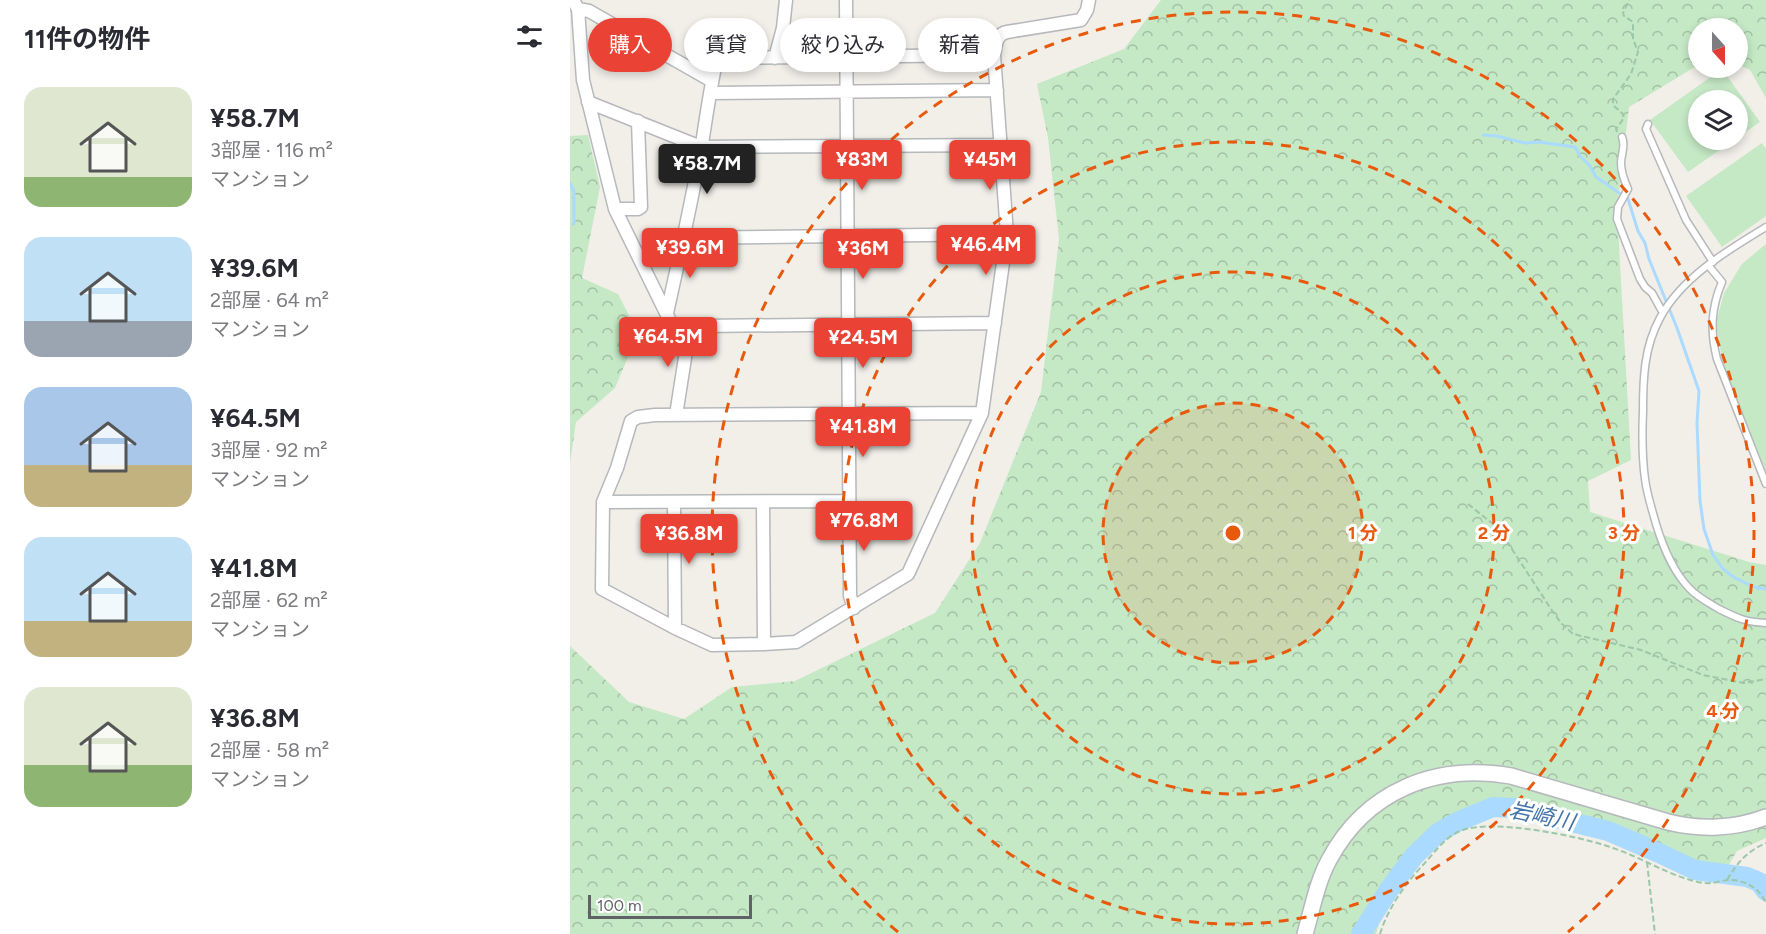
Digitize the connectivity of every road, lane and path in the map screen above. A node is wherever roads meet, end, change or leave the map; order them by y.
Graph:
1 (786, 0) edge
2 (846, 0) edge
3 (1089, 0) edge
4 (1629, 0) edge
5 (576, 4) edge
6 (846, 18) edge
7 (1002, 33) edge
8 (775, 58) junction
9 (780, 58) edge
10 (846, 72) edge
11 (995, 72) edge
12 (711, 87) junction
13 (846, 90) junction
14 (997, 90) junction
15 (588, 102) junction
16 (638, 121) junction
17 (1648, 124) dead end
18 (1622, 138) joint
19 (1002, 145) junction
20 (846, 146) junction
21 (701, 147) junction
22 (615, 209) junction
23 (1766, 227) edge
24 (1007, 234) junction
25 (847, 236) junction
26 (684, 238) junction
27 (1711, 263) junction
28 (667, 313) junction
29 (1664, 313) junction
30 (995, 323) junction
31 (848, 324) junction
32 (690, 326) junction
33 (982, 413) junction
34 (848, 414) junction
35 (676, 415) junction
36 (1766, 484) edge
37 (848, 501) junction
38 (603, 502) junction
39 (674, 502) junction
40 (763, 502) junction
41 (1468, 504) dead end
42 (854, 608) junction
43 (1766, 623) edge
44 (675, 628) junction
45 (764, 644) junction
46 (1766, 679) edge
47 (1766, 817) edge
48 (1766, 843) edge
49 (1647, 862) junction
50 (1727, 880) junction
51 (1766, 903) edge
52 (1305, 934) edge
53 (1380, 934) edge
54 (1655, 934) edge

1 - 8 street
2 - 6 street
3 - 7 street
4 - 18 path
5 - 12 street
5 - 15 street
8 - 9 street
8 - 12 street
10 - 13 street
11 - 14 street
12 - 13 street
12 - 21 street
13 - 14 street
13 - 20 street
14 - 19 street
15 - 16 street
15 - 22 street
16 - 21 street
16 - 22 street
17 - 27 lane
18 - 29 lane
19 - 20 street
19 - 24 street
20 - 21 street
20 - 25 street
21 - 26 street
22 - 28 street
23 - 27 lane
24 - 25 street
24 - 30 street
25 - 26 street
25 - 31 street
26 - 28 street
27 - 29 lane
27 - 36 lane
28 - 32 street
29 - 43 lane
30 - 31 street
30 - 33 street
31 - 32 street
31 - 34 street
32 - 35 street
33 - 34 street
33 - 42 street
34 - 35 street
34 - 37 street
35 - 38 street
37 - 40 street
37 - 42 street
38 - 39 street
38 - 44 street
39 - 40 street
39 - 44 street
40 - 45 street
41 - 46 path
42 - 45 street
44 - 45 street
47 - 52 street
48 - 50 path
49 - 50 path
49 - 53 path
49 - 54 path
50 - 51 path

